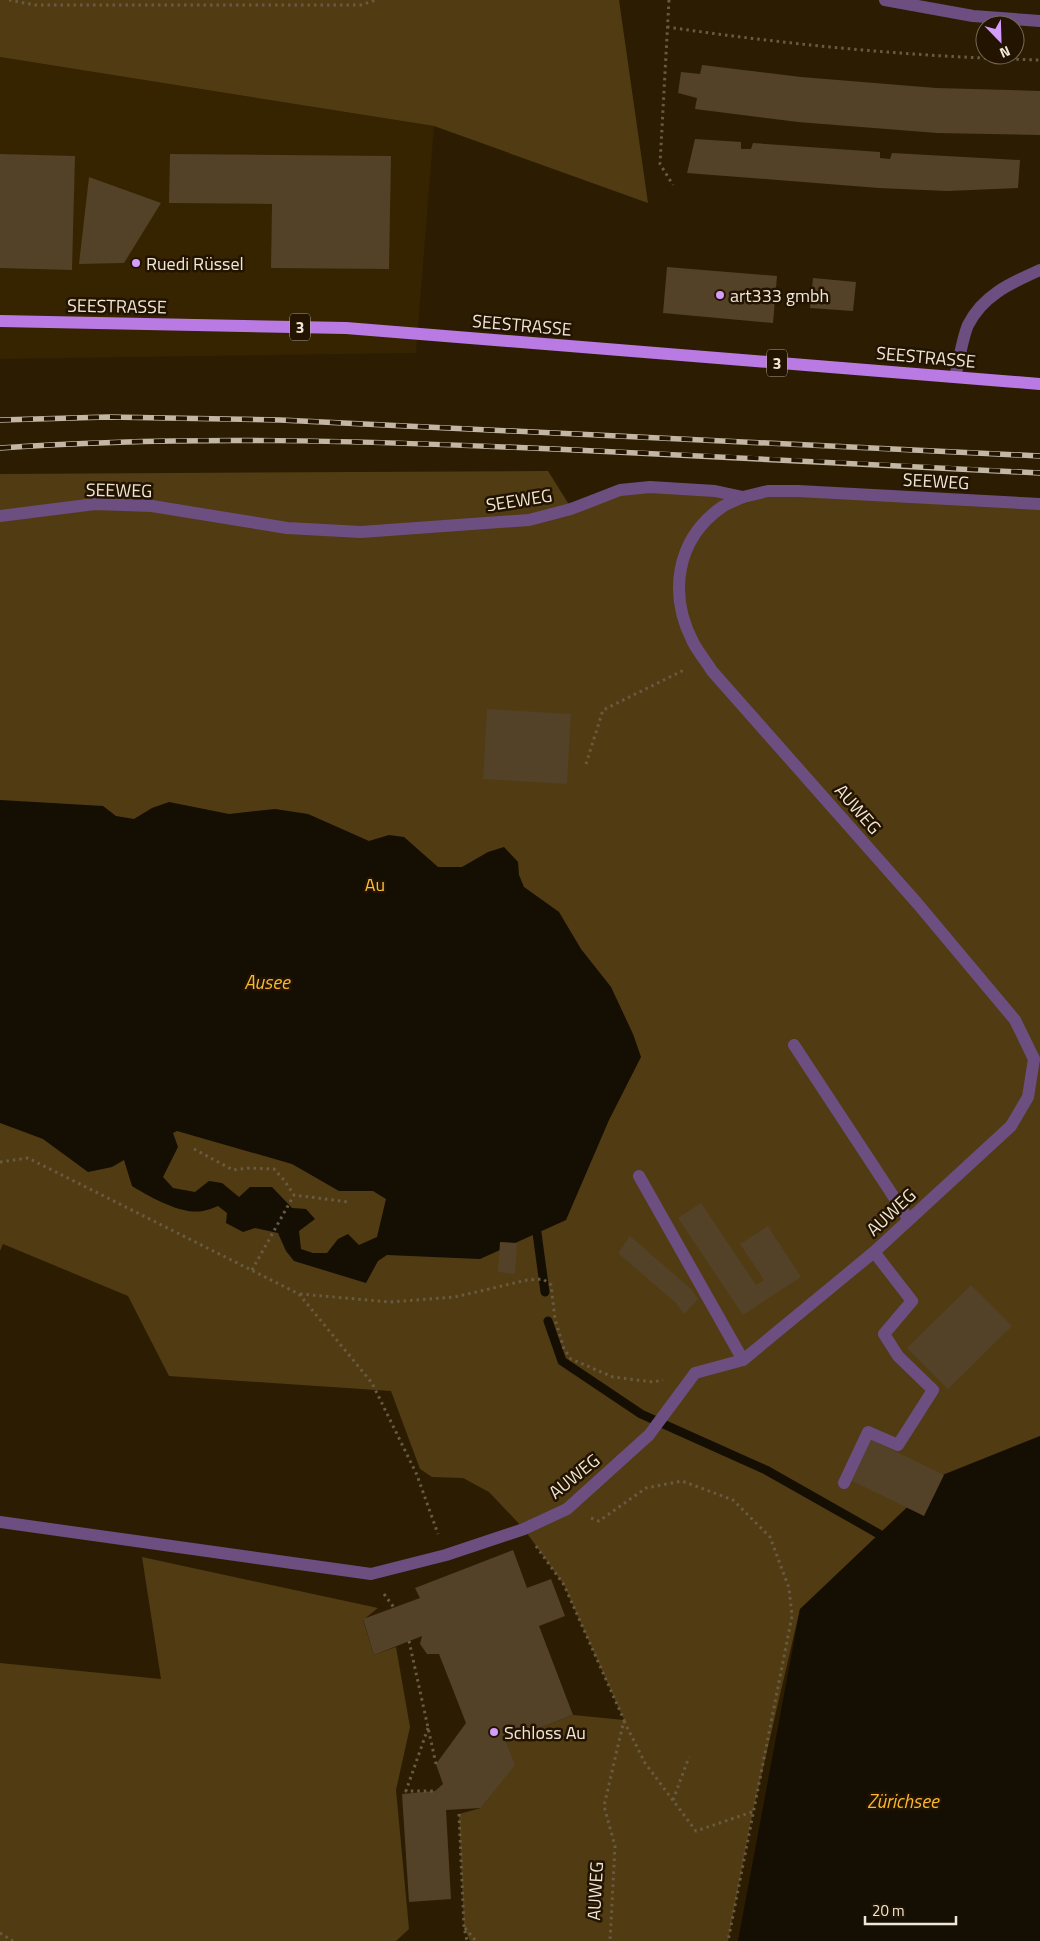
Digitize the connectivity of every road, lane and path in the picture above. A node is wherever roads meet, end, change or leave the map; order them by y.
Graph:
1 (9, 0) edge
2 (376, 0) edge
3 (669, 0) edge
4 (885, 0) edge
5 (1040, 21) edge
6 (667, 27) junction
7 (1040, 60) edge
8 (673, 185) dead end
9 (1040, 270) edge
10 (0, 321) edge
11 (955, 377) junction
12 (1040, 384) edge
13 (743, 497) junction
14 (1040, 504) edge
15 (0, 516) edge
16 (704, 659) junction
17 (586, 764) dead end
18 (794, 1045) dead end
19 (194, 1149) dead end
20 (0, 1162) edge
21 (639, 1176) dead end
22 (294, 1195) junction
23 (348, 1202) dead end
24 (909, 1220) junction
25 (874, 1252) junction
26 (252, 1270) junction
27 (299, 1294) junction
28 (743, 1360) junction
29 (695, 1373) junction
30 (844, 1483) dead end
31 (567, 1508) junction
32 (0, 1522) edge
33 (524, 1529) junction
34 (446, 1555) junction
35 (409, 1641) dead end
36 (624, 1720) junction
37 (428, 1728) junction
38 (689, 1757) dead end
39 (436, 1764) dead end
40 (435, 1791) dead end
41 (673, 1800) junction
42 (753, 1811) junction
43 (459, 1814) dead end
44 (464, 1927) junction
45 (0, 1932) edge
46 (13, 1941) edge
47 (466, 1941) edge
48 (476, 1941) edge
49 (610, 1941) edge
50 (728, 1941) edge

1 - 2 path
3 - 6 path
4 - 5 street
6 - 7 path
6 - 8 path
9 - 11 street
10 - 11 main road, SEESTRASSE / 3
11 - 12 main road, SEESTRASSE / 3
13 - 14 street, SEEWEG
13 - 15 street, SEEWEG
13 - 16 street, AUWEG
16 - 17 path
16 - 24 street, AUWEG
18 - 24 street
19 - 22 path
20 - 26 path
21 - 28 street
22 - 23 path
22 - 26 path
24 - 25 street, AUWEG
25 - 28 street, AUWEG
25 - 30 street
26 - 27 path
27 - 29 path
27 - 34 path
28 - 29 street, AUWEG
29 - 31 street, AUWEG
31 - 33 street, AUWEG
31 - 42 path
32 - 34 street, AUWEG
33 - 34 street, AUWEG
33 - 36 path
35 - 37 path
36 - 41 path
36 - 49 path, AUWEG
37 - 39 path
37 - 40 path
38 - 41 path
41 - 42 path
42 - 50 path
43 - 44 path
44 - 47 path
44 - 48 path
45 - 46 path

